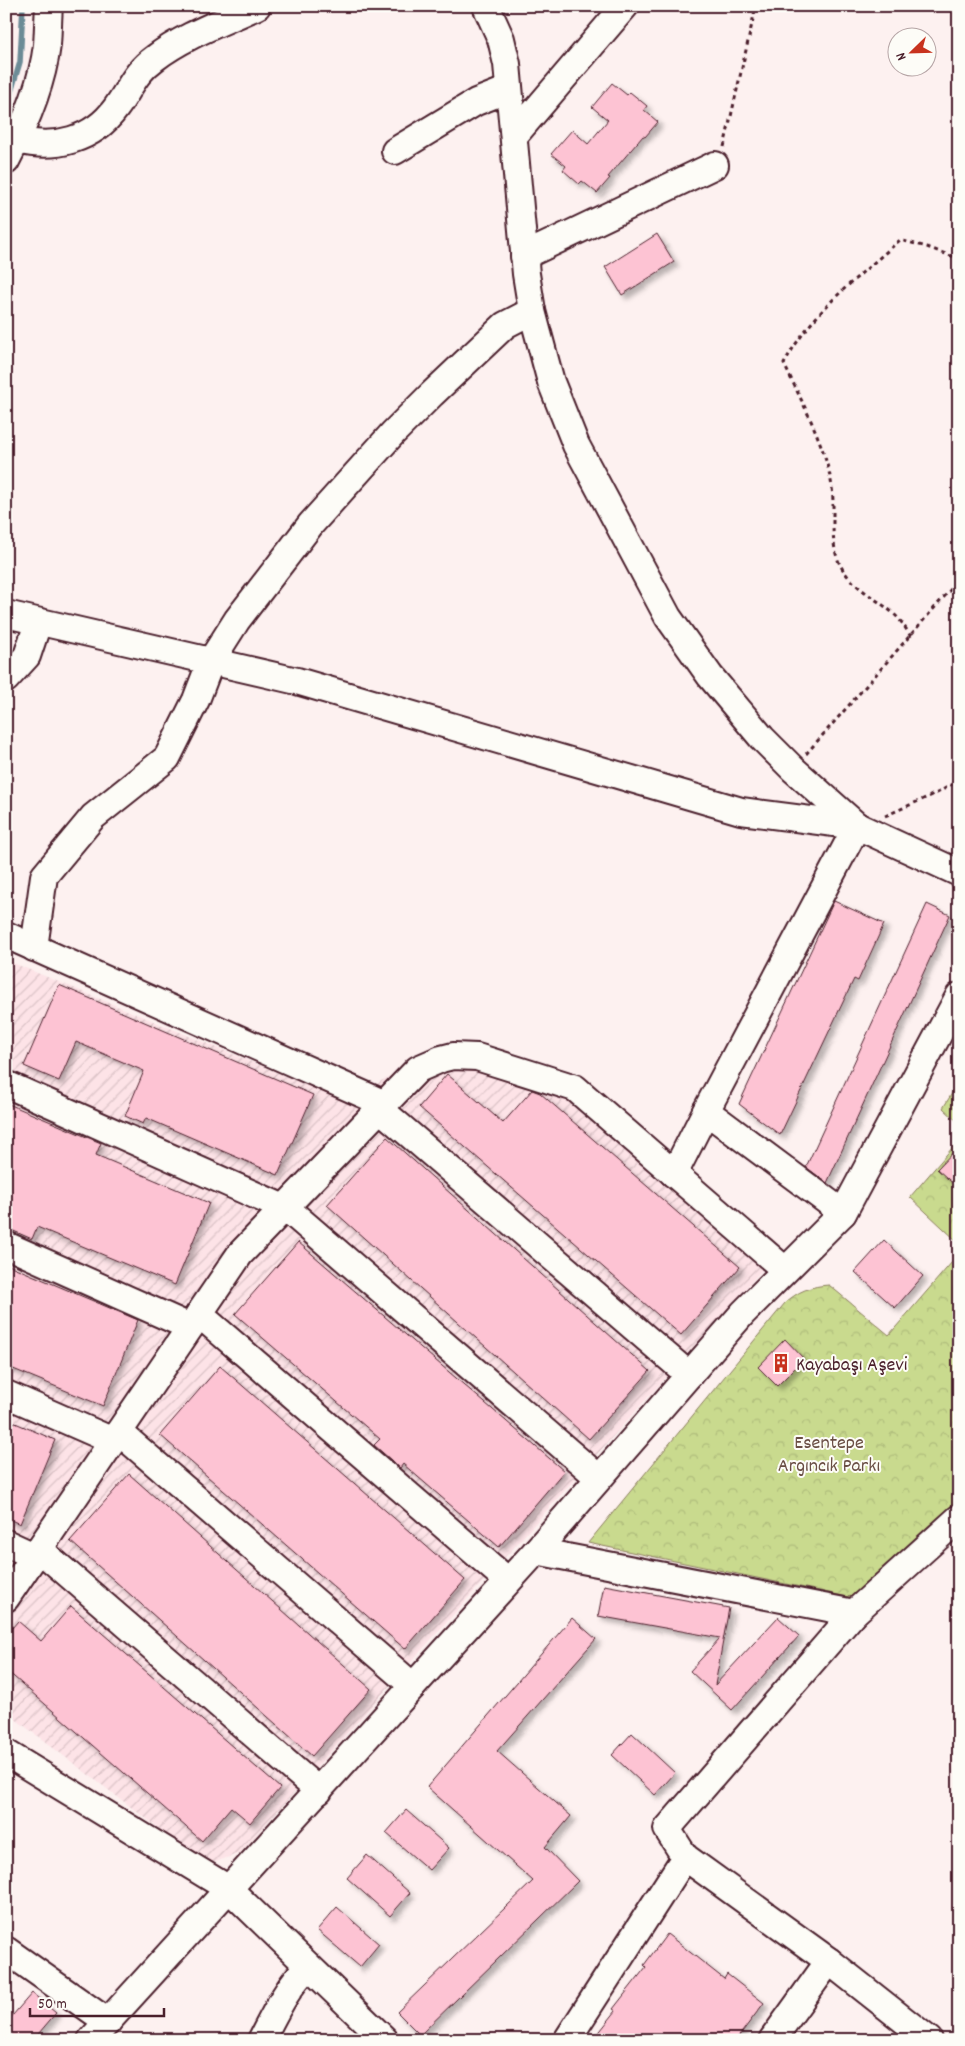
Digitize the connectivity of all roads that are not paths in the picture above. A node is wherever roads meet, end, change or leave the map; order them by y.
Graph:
1 (49, 6) edge
2 (257, 6) edge
3 (486, 6) edge
4 (625, 6) edge
5 (509, 89) junction
6 (514, 136) junction
7 (12, 151) edge
8 (395, 151) dead end
9 (715, 164) road end
10 (524, 256) junction
11 (532, 311) junction
12 (6, 614) edge
13 (38, 623) junction
14 (211, 661) junction
15 (6, 679) edge
16 (857, 826) junction
17 (959, 873) edge
18 (6, 935) edge
19 (34, 948) junction
20 (959, 996) edge
21 (6, 1084) edge
22 (382, 1106) junction
23 (706, 1111) junction
24 (674, 1174) junction
25 (284, 1208) junction
26 (843, 1213) junction
27 (6, 1245) edge
28 (785, 1270) junction
29 (195, 1320) junction
30 (688, 1375) junction
31 (6, 1394) edge
32 (116, 1436) junction
33 (599, 1478) junction
34 (959, 1518) edge
35 (6, 1543) edge
36 (536, 1550) junction
37 (37, 1553) junction
38 (508, 1581) junction
39 (6, 1598) edge
40 (854, 1613) junction
41 (413, 1686) junction
42 (6, 1753) edge
43 (318, 1791) junction
44 (685, 1857) junction
45 (229, 1889) junction
46 (6, 1950) edge
47 (829, 1961) junction
48 (308, 1966) junction
49 (100, 2031) edge
50 (261, 2040) edge
51 (385, 2040) edge
52 (567, 2040) edge
53 (772, 2040) edge
54 (929, 2040) edge

1 - 7 street
2 - 7 street
3 - 5 street
4 - 6 street
5 - 6 street
5 - 8 street
6 - 10 street
9 - 10 street
10 - 11 street
11 - 14 street
11 - 16 street
12 - 13 street
13 - 14 street
13 - 15 street
14 - 16 street
14 - 19 street
16 - 17 street
16 - 23 street
18 - 19 street
19 - 22 street
20 - 26 street
21 - 25 street
22 - 24 street
22 - 25 street
22 - 30 street
23 - 24 street
23 - 26 street
24 - 28 street
25 - 29 street
25 - 33 street
26 - 28 street
27 - 29 street
28 - 30 street
29 - 32 street
29 - 38 street
30 - 33 street
31 - 32 street
32 - 37 street
32 - 41 street
33 - 36 street
34 - 40 street
35 - 37 street
36 - 38 street
36 - 40 street
37 - 39 street
37 - 43 street
38 - 41 street
40 - 44 street
41 - 43 street
42 - 45 street
43 - 45 street
44 - 47 street
44 - 52 street
45 - 48 street
45 - 49 street
46 - 49 street
47 - 53 street
47 - 54 street
48 - 50 street
48 - 51 street

